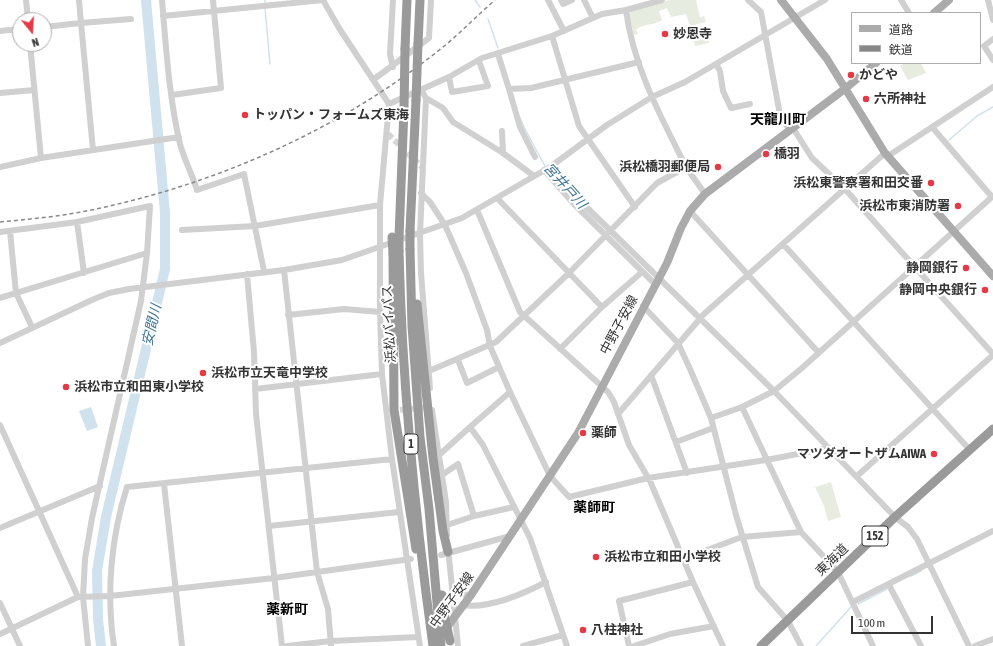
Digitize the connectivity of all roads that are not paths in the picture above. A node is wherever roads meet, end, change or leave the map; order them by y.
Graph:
1 (26, 0) edge
2 (79, 0) edge
3 (162, 0) edge
4 (213, 0) edge
5 (323, 0) edge
6 (393, 0) edge
7 (407, 0) edge
8 (420, 0) edge
9 (431, 0) edge
10 (548, 0) edge
11 (560, 0) edge
12 (572, 0) edge
13 (584, 0) edge
14 (662, 0) edge
15 (748, 0) edge
16 (781, 0) edge
17 (825, 0) edge
18 (901, 0) edge
19 (949, 0) edge
20 (988, 0) edge
21 (264, 4) edge
22 (214, 10) junction
23 (626, 10) junction
24 (27, 12) edge
25 (908, 12) edge
26 (935, 12) edge
27 (163, 16) junction
28 (131, 18) dead end
29 (592, 18) junction
30 (795, 19) junction
31 (993, 20) edge
32 (81, 23) junction
33 (52, 26) edge
34 (12, 30) edge
35 (0, 31) edge
36 (564, 31) junction
37 (552, 36) junction
38 (765, 36) junction
39 (993, 39) edge
40 (31, 52) edge
41 (498, 54) junction
42 (479, 60) junction
43 (993, 60) edge
44 (639, 62) junction
45 (716, 64) junction
46 (875, 64) edge
47 (393, 67) junction
48 (449, 77) junction
49 (373, 80) junction
50 (566, 80) junction
51 (993, 87) edge
52 (846, 88) junction
53 (510, 89) junction
54 (34, 90) junction
55 (421, 90) junction
56 (0, 93) edge
57 (172, 95) junction
58 (652, 97) junction
59 (426, 98) junction
60 (389, 104) junction
61 (750, 104) dead end
62 (932, 127) junction
63 (792, 130) junction
64 (502, 131) dead end
65 (179, 137) junction
66 (588, 140) junction
67 (93, 150) junction
68 (503, 153) junction
69 (887, 155) junction
70 (535, 157) dead end
71 (41, 158) junction
72 (0, 160) edge
73 (3, 166) edge
74 (686, 167) junction
75 (547, 168) junction
76 (534, 176) junction
77 (844, 188) junction
78 (421, 193) junction
79 (705, 194) junction
80 (993, 196) edge
81 (497, 198) junction
82 (380, 205) junction
83 (635, 207) junction
84 (477, 210) junction
85 (690, 211) junction
86 (77, 222) junction
87 (445, 225) junction
88 (255, 226) junction
89 (182, 230) dead end
90 (10, 231) junction
91 (0, 232) edge
92 (414, 232) junction
93 (953, 232) junction
94 (608, 233) junction
95 (783, 244) junction
96 (380, 248) junction
97 (412, 248) junction
98 (396, 252) junction
99 (147, 254) junction
100 (914, 267) junction
101 (284, 270) junction
102 (264, 271) junction
103 (84, 272) junction
104 (642, 272) junction
105 (247, 274) junction
106 (568, 274) junction
107 (749, 274) junction
108 (993, 276) edge
109 (656, 282) junction
110 (145, 287) junction
111 (16, 293) junction
112 (0, 298) edge
113 (643, 306) junction
114 (602, 307) junction
115 (380, 312) junction
116 (288, 315) junction
117 (523, 315) junction
118 (700, 319) junction
119 (854, 321) junction
120 (32, 327) junction
121 (0, 343) edge
122 (678, 343) junction
123 (490, 346) junction
124 (560, 349) junction
125 (819, 353) junction
126 (993, 354) edge
127 (458, 360) junction
128 (499, 367) junction
129 (429, 371) junction
130 (382, 374) junction
131 (651, 375) junction
132 (296, 384) junction
133 (384, 385) junction
134 (601, 386) junction
135 (255, 390) junction
136 (774, 391) junction
137 (510, 392) junction
138 (742, 407) junction
139 (397, 410) junction
140 (932, 410) junction
141 (618, 414) junction
142 (710, 418) junction
143 (0, 426) edge
144 (470, 426) junction
145 (713, 428) junction
146 (993, 429) edge
147 (390, 441) junction
148 (676, 442) junction
149 (829, 448) junction
150 (968, 449) junction
151 (438, 455) junction
152 (392, 459) junction
153 (768, 460) junction
154 (724, 467) junction
155 (305, 468) junction
156 (263, 473) junction
157 (687, 473) junction
158 (442, 475) junction
159 (550, 476) junction
160 (857, 476) junction
161 (648, 478) junction
162 (164, 484) junction
163 (100, 486) junction
164 (514, 507) junction
165 (39, 512) junction
166 (399, 512) junction
167 (474, 516) junction
168 (895, 517) junction
169 (521, 519) junction
170 (311, 522) junction
171 (447, 525) junction
172 (269, 526) junction
173 (0, 528) edge
174 (801, 532) junction
175 (993, 532) edge
176 (510, 536) junction
177 (742, 537) junction
178 (444, 554) junction
179 (683, 559) junction
180 (409, 560) junction
181 (930, 563) junction
182 (317, 572) junction
183 (838, 572) junction
184 (274, 578) junction
185 (450, 578) junction
186 (546, 582) junction
187 (693, 582) junction
188 (889, 584) junction
189 (176, 589) junction
190 (471, 595) junction
191 (110, 596) junction
192 (81, 597) junction
193 (853, 602) junction
194 (0, 603) edge
195 (463, 605) junction
196 (429, 615) junction
197 (788, 620) junction
198 (446, 621) junction
199 (714, 626) junction
200 (12, 628) junction
201 (0, 634) edge
202 (563, 635) junction
203 (418, 637) junction
204 (993, 639) edge
205 (331, 643) edge
206 (433, 643) edge
207 (453, 644) edge
208 (20, 646) edge
209 (88, 646) edge
210 (114, 646) edge
211 (182, 646) edge
212 (282, 646) edge
213 (287, 646) edge
214 (420, 646) edge
215 (441, 646) edge
216 (523, 646) edge
217 (567, 646) edge
218 (630, 646) edge
219 (634, 646) edge
220 (723, 646) edge
221 (761, 646) edge
222 (801, 646) edge
223 (873, 646) edge
224 (921, 646) edge
225 (969, 646) edge
226 (975, 646) edge

1 - 24 street
2 - 32 street
3 - 27 street
4 - 22 street
5 - 21 street
5 - 49 street
6 - 47 street
7 - 98 highway, bridge
8 - 92 highway, bridge
9 - 47 street
10 - 36 street
11 - 12 street
13 - 29 street
14 - 23 street
15 - 38 street
16 - 30 main road
17 - 30 street
18 - 25 street
19 - 26 main road
20 - 31 street
21 - 22 street
22 - 27 street
22 - 57 street
23 - 29 street
23 - 44 street
27 - 57 street
28 - 32 street
29 - 36 street
30 - 38 street
30 - 52 main road
32 - 33 street
32 - 67 street
34 - 35 street
36 - 37 street
37 - 41 street
37 - 50 street
38 - 45 street
38 - 63 street
39 - 43 street
40 - 54 street
41 - 42 street
41 - 53 street
42 - 48 street
42 - 48 street
44 - 50 street
44 - 58 street
45 - 58 street
45 - 61 street
46 - 52 main road, 中野子安線
47 - 49 street
48 - 55 street
49 - 60 street
50 - 53 street
50 - 66 street
51 - 62 street
52 - 63 main road, 中野子安線
52 - 69 main road
53 - 70 street
54 - 56 street
54 - 71 street
55 - 59 street
55 - 60 street
57 - 65 street
58 - 66 street
58 - 74 street
59 - 68 street
59 - 78 street
60 - 82 street
62 - 69 street
62 - 80 street
63 - 77 street
63 - 79 main road, 中野子安線
64 - 68 street
65 - 67 street
65 - 88 street
66 - 75 street
66 - 83 street
67 - 71 street
68 - 76 street
69 - 77 street
69 - 93 main road
71 - 73 street
72 - 73 street
74 - 79 street
74 - 83 street
75 - 76 street
75 - 94 street
76 - 81 street
77 - 95 street
77 - 100 street
78 - 87 street
78 - 92 street
79 - 85 main road, 中野子安線
80 - 93 street
81 - 84 street
81 - 106 street
82 - 88 street
82 - 96 street
83 - 94 street
84 - 87 street
84 - 117 street
85 - 107 street
85 - 109 main road, 中野子安線
86 - 90 street
86 - 99 street
86 - 103 street
87 - 92 street
87 - 123 street
88 - 89 street
88 - 102 street
90 - 91 street
90 - 111 street
92 - 96 street
92 - 97 highway
92 - 129 street
93 - 100 street
93 - 108 main road
94 - 104 street
94 - 106 street
94 - 109 street
95 - 107 street
95 - 119 street
96 - 101 street
96 - 115 street
97 - 178 highway
97 - 198 highway, 浜松バイパス / 1
98 - 139 highway
98 - 196 highway, 浜松バイパス / 1
99 - 103 street
99 - 110 street
100 - 119 street
100 - 126 street
101 - 102 street
101 - 116 street
102 - 105 street
103 - 111 street
104 - 109 street
104 - 114 street
105 - 110 street
105 - 135 street
106 - 114 street
106 - 117 street
107 - 118 street
107 - 125 street
109 - 113 main road, 中野子安線
109 - 118 street
110 - 120 street
110 - 163 street
111 - 112 street
111 - 120 street
113 - 122 street
113 - 134 main road, 中野子安線
114 - 124 street
115 - 116 street
115 - 130 street
116 - 132 street
117 - 123 street
117 - 124 street
118 - 122 street
118 - 136 street
119 - 125 street
119 - 140 street
120 - 121 street
122 - 131 street
122 - 142 street
123 - 127 street
123 - 128 street
124 - 134 street
125 - 136 street
126 - 140 street
127 - 128 street
127 - 129 street
128 - 137 street
129 - 151 street
130 - 132 street
130 - 133 street
131 - 141 street
131 - 148 street
132 - 135 street
132 - 155 street
133 - 139 street
133 - 147 street
134 - 141 street
134 - 159 main road, 中野子安線
135 - 156 street
136 - 138 street
136 - 149 street
137 - 144 street
137 - 159 street
138 - 142 street
138 - 153 street
139 - 147 street
139 - 196 highway, 1
140 - 150 street
140 - 160 street
141 - 161 street
142 - 145 street
143 - 165 street
144 - 151 street
144 - 164 street
145 - 148 street
145 - 154 street
146 - 150 highway, 東海道 / 152
147 - 152 street
148 - 157 street
149 - 153 street
149 - 160 street
150 - 168 highway, 東海道 / 152
151 - 158 street
152 - 155 street
152 - 166 street
153 - 154 street
153 - 174 street
154 - 157 street
154 - 177 street
155 - 156 street
155 - 170 street
156 - 162 street
156 - 172 street
157 - 161 street
158 - 167 street
158 - 171 street
159 - 161 street
159 - 169 main road, 中野子安線
160 - 168 street
161 - 179 street
162 - 189 street
162 - 191 street
163 - 165 street
163 - 192 street
164 - 167 street
164 - 169 street
165 - 173 street
165 - 192 street
166 - 170 street
166 - 180 street
167 - 171 street
168 - 181 street
168 - 183 highway, 東海道 / 152
169 - 176 main road, 中野子安線
169 - 186 street
170 - 172 street
170 - 182 street
171 - 178 street
172 - 184 street
174 - 177 street
174 - 183 street
175 - 181 street
176 - 178 street
176 - 190 main road, 中野子安線
177 - 179 street
177 - 197 street
178 - 185 street
179 - 187 street
180 - 182 street
180 - 203 street
181 - 188 street
181 - 225 street
182 - 184 street
182 - 205 street
183 - 193 street
183 - 197 highway, 東海道 / 152
184 - 189 street
184 - 212 street
185 - 190 street
185 - 198 street
186 - 195 street
186 - 202 street
187 - 199 street
187 - 218 street
188 - 193 street
188 - 224 street
189 - 191 street
189 - 211 street
190 - 195 main road, 中野子安線
191 - 192 street
191 - 210 street
192 - 200 street
192 - 209 street
193 - 223 street
194 - 200 street
195 - 198 main road, 中野子安線
196 - 206 highway, 浜松バイパス / 1
197 - 221 highway, 東海道 / 152
197 - 222 street
198 - 206 main road, 中野子安線
198 - 207 highway, 1, bridge
198 - 215 highway, 1, bridge
199 - 219 street
199 - 220 street
200 - 201 street
200 - 208 street
202 - 216 street
202 - 217 street
203 - 205 street
203 - 214 street
204 - 226 street
205 - 213 street

